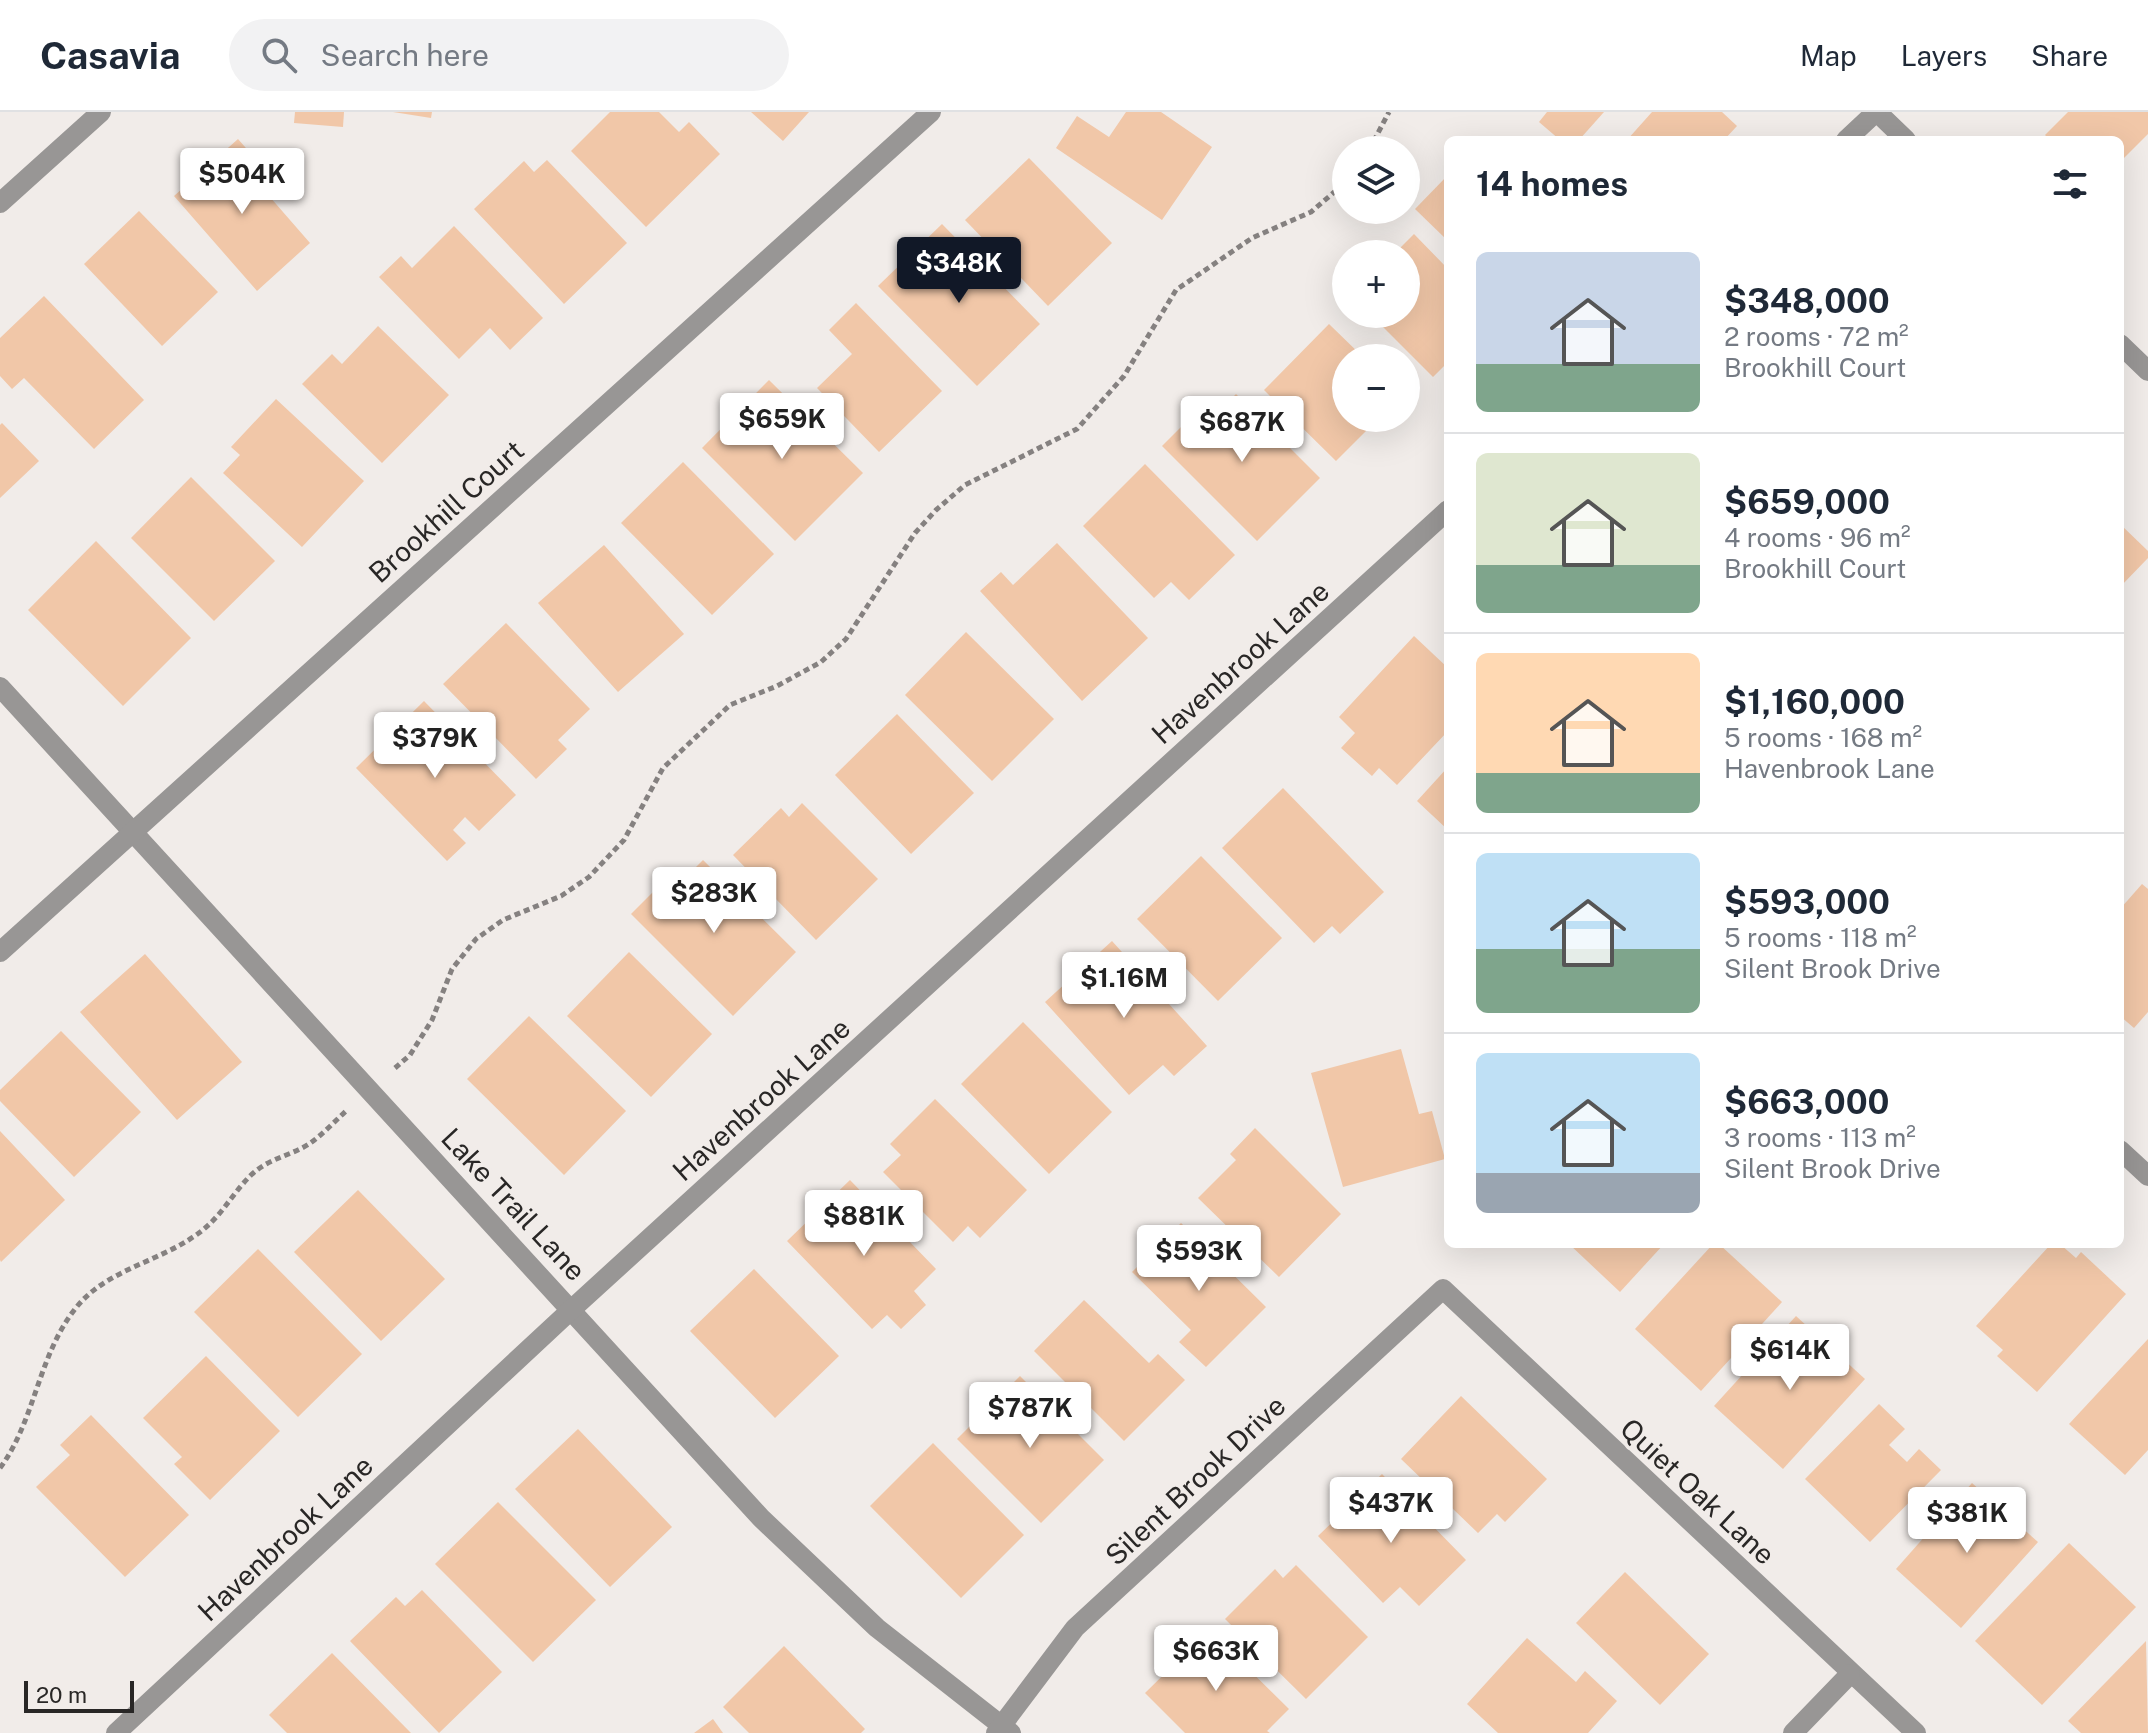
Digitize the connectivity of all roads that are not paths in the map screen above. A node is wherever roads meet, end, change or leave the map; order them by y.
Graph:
1 (101, 112) edge
2 (931, 112) edge
3 (1876, 112) edge
4 (1850, 136) edge
5 (1902, 136) edge
6 (0, 203) edge
7 (2124, 348) edge
8 (2148, 371) edge
9 (1444, 520) edge
10 (0, 687) edge
11 (132, 831) junction
12 (0, 952) edge
13 (2124, 1154) edge
14 (2148, 1176) edge
15 (1443, 1289) joint
16 (572, 1309) junction
17 (1850, 1674) junction
18 (1003, 1731) edge
19 (116, 1733) edge
20 (1793, 1733) edge
21 (1916, 1733) edge

1 - 6 street
2 - 11 street, Brookhill Court
3 - 4 street
3 - 5 street
7 - 8 street
9 - 16 street, Havenbrook Lane
10 - 11 street, Lake Trail Lane
11 - 12 street, Brookhill Court
11 - 16 street, Lake Trail Lane
13 - 14 street
15 - 17 street, Quiet Oak Lane
15 - 18 street, Silent Brook Drive
16 - 18 street, Lake Trail Lane
16 - 19 street, Havenbrook Lane
17 - 20 street
17 - 21 street, Quiet Oak Lane

